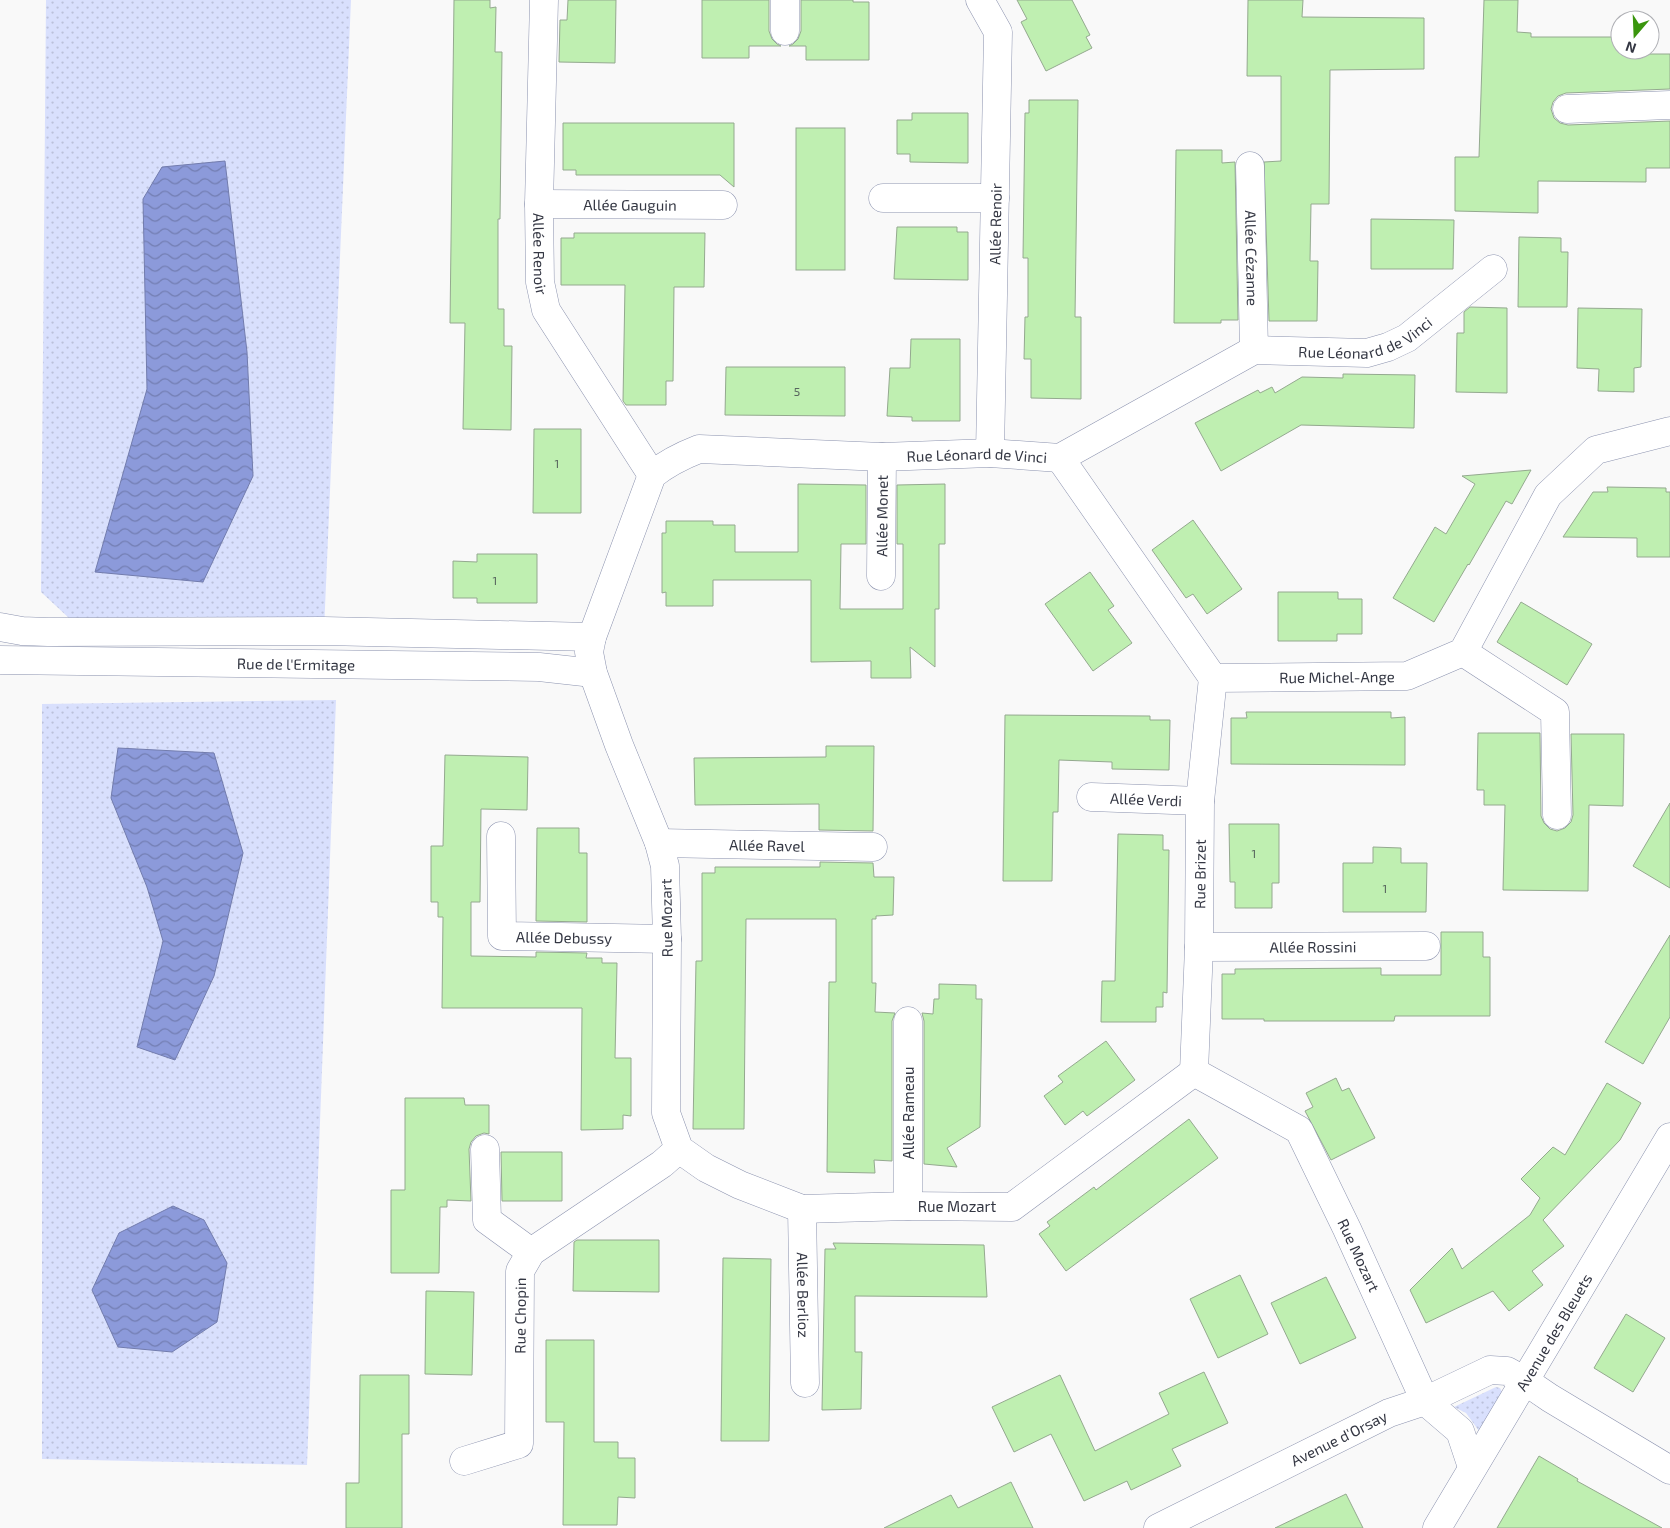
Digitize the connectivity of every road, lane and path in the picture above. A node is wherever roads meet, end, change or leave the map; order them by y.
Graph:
1 (544, 0) edge
2 (786, 0) edge
3 (980, 0) edge
4 (785, 31) dead end
5 (1670, 105) edge
6 (1567, 109) dead end
7 (1250, 166) dead end
8 (883, 198) dead end
9 (995, 198) junction
10 (539, 204) junction
11 (723, 205) dead end
12 (1493, 269) dead end
13 (1254, 350) junction
14 (1670, 430) edge
15 (990, 453) junction
16 (882, 457) junction
17 (1060, 458) junction
18 (652, 475) junction
19 (881, 576) dead end
20 (0, 627) edge
21 (592, 637) junction
22 (1463, 652) junction
23 (0, 660) edge
24 (592, 673) junction
25 (1213, 678) junction
26 (1091, 797) dead end
27 (1200, 801) junction
28 (1557, 815) dead end
29 (501, 836) dead end
30 (659, 844) junction
31 (873, 847) dead end
32 (667, 939) junction
33 (1426, 946) dead end
34 (1199, 947) junction
35 (908, 1021) dead end
36 (1194, 1072) junction
37 (1670, 1137) edge
38 (485, 1149) dead end
39 (679, 1149) junction
40 (908, 1206) junction
41 (802, 1209) junction
42 (531, 1252) junction
43 (1525, 1381) junction
44 (805, 1383) dead end
45 (1425, 1401) junction
46 (464, 1461) dead end
47 (1472, 1467) junction
48 (1670, 1470) edge
49 (1158, 1528) edge
50 (1437, 1528) edge

1 - 10 street, Allée Renoir
2 - 4 street
3 - 9 street, Allée Renoir
5 - 6 street
7 - 13 street, Allée Cézanne
8 - 9 street
9 - 15 street, Allée Renoir
10 - 11 street, Allée Gauguin
10 - 18 street, Allée Renoir
12 - 13 street, Rue Léonard de Vinci
13 - 17 street, Rue Léonard de Vinci
14 - 22 street
15 - 16 street, Rue Léonard de Vinci
15 - 17 street, Rue Léonard de Vinci
16 - 18 street, Rue Léonard de Vinci
16 - 19 street, Allée Monet
17 - 25 street
18 - 21 street
20 - 21 street
21 - 24 street
22 - 25 street, Rue Michel-Ange
22 - 28 street
23 - 24 street, Rue de l'Ermitage
24 - 30 street, Rue Mozart
25 - 27 street, Rue Brizet
26 - 27 street, Allée Verdi
27 - 34 street, Rue Brizet
29 - 32 street, Allée Debussy
30 - 31 street, Allée Ravel
30 - 32 street, Rue Mozart
32 - 39 street, Rue Mozart
33 - 34 street, Allée Rossini
34 - 36 street, Rue Brizet
35 - 40 street, Allée Rameau
36 - 40 street, Rue Mozart
36 - 45 street, Rue Mozart
37 - 43 street, Avenue des Bleuets
38 - 42 street
39 - 41 street, Rue Mozart
39 - 42 street, Rue Chopin
40 - 41 street, Rue Mozart
41 - 44 street, Allée Berlioz
42 - 46 street, Rue Chopin
43 - 45 street, Avenue d'Orsay
43 - 47 street, Avenue des Bleuets
43 - 48 street, Avenue d'Orsay
45 - 47 street, Rue Mozart
45 - 49 street, Avenue d'Orsay
47 - 50 street, Avenue des Bleuets

